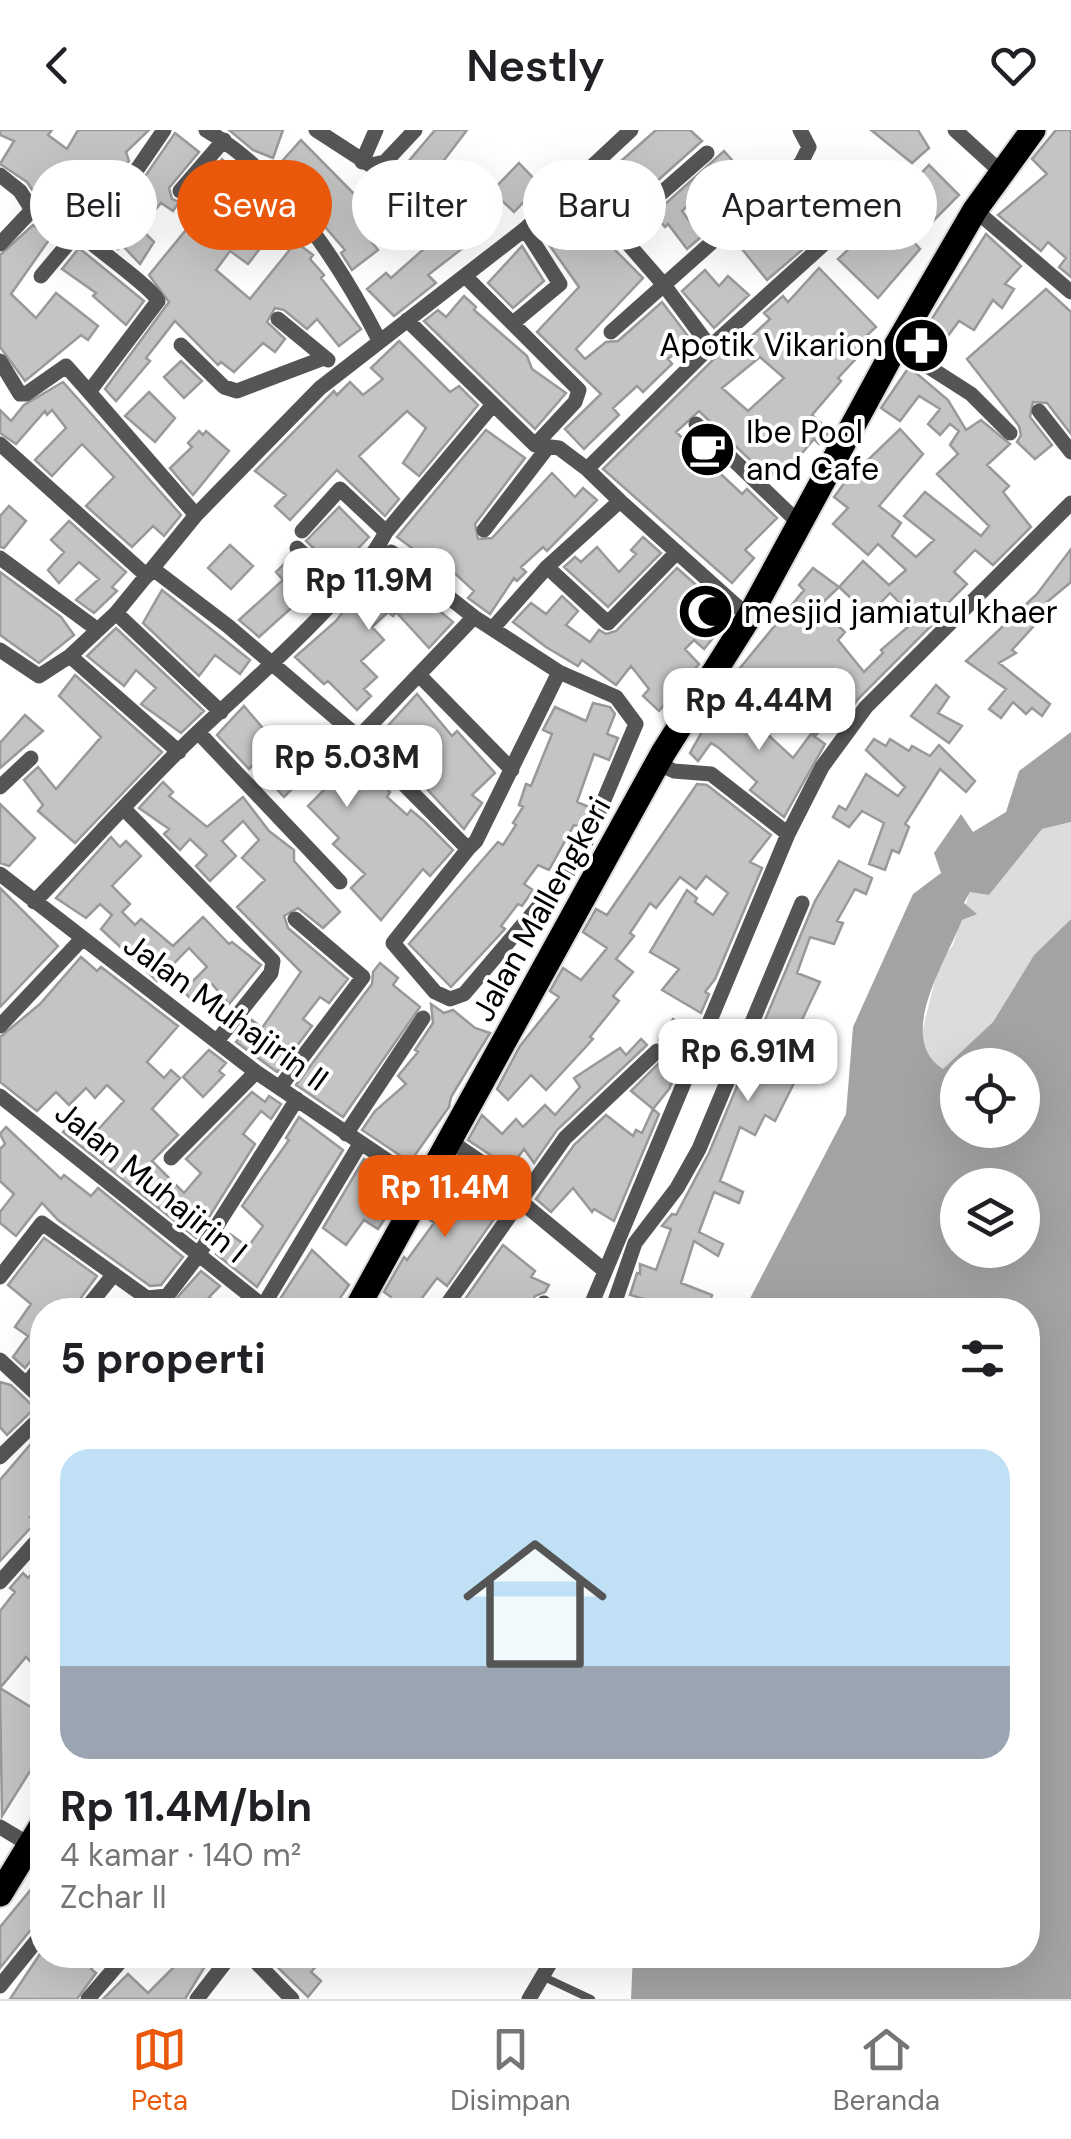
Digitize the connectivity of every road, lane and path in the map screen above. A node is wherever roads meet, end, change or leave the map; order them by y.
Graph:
1 (164, 130) edge
2 (208, 130) edge
3 (316, 130) edge
4 (376, 130) edge
5 (416, 130) edge
6 (631, 130) edge
7 (800, 130) edge
8 (955, 130) edge
9 (1032, 130) edge
10 (224, 140) junction
11 (707, 153) dead end
12 (143, 160) edge
13 (207, 160) edge
14 (359, 160) edge
15 (363, 160) edge
16 (387, 160) edge
17 (599, 160) edge
18 (1001, 172) junction
19 (0, 175) edge
20 (666, 189) edge
21 (30, 207) edge
22 (975, 210) junction
23 (30, 212) edge
24 (523, 231) edge
25 (0, 244) edge
26 (63, 250) edge
27 (94, 250) edge
28 (538, 250) edge
29 (633, 250) edge
30 (818, 250) edge
31 (41, 276) dead end
32 (466, 277) junction
33 (664, 285) junction
34 (1071, 292) edge
35 (278, 319) dead end
36 (407, 320) junction
37 (514, 323) junction
38 (611, 332) dead end
39 (379, 340) junction
40 (182, 345) dead end
41 (896, 346) junction
42 (710, 347) junction
43 (324, 358) junction
44 (0, 361) edge
45 (344, 370) junction
46 (89, 392) junction
47 (491, 407) junction
48 (1039, 411) dead end
49 (696, 424) dead end
50 (1010, 433) dead end
51 (0, 444) edge
52 (542, 446) junction
53 (1071, 452) edge
54 (587, 469) junction
55 (620, 501) junction
56 (1071, 503) edge
57 (196, 516) junction
58 (799, 523) junction
59 (484, 530) dead end
60 (302, 531) dead end
61 (386, 532) junction
62 (297, 548) dead end
63 (391, 552) dead end
64 (677, 552) junction
65 (0, 558) edge
66 (547, 568) junction
67 (150, 573) junction
68 (341, 589) junction
69 (116, 613) junction
70 (474, 617) junction
71 (749, 617) junction
72 (493, 628) junction
73 (98, 630) junction
74 (0, 650) edge
75 (70, 656) junction
76 (271, 664) junction
77 (559, 672) junction
78 (420, 676) junction
79 (222, 712) junction
80 (350, 730) dead end
81 (198, 732) junction
82 (179, 752) junction
83 (31, 758) dead end
84 (658, 764) junction
85 (512, 770) junction
86 (0, 788) edge
87 (124, 810) junction
88 (788, 834) junction
89 (468, 849) junction
90 (594, 854) junction
91 (0, 874) edge
92 (340, 882) dead end
93 (34, 902) junction
94 (802, 903) dead end
95 (295, 919) dead end
96 (81, 940) junction
97 (423, 1018) dead end
98 (2, 1021) edge
99 (217, 1040) junction
100 (658, 1050) dead end
101 (256, 1072) junction
102 (280, 1088) junction
103 (0, 1096) edge
104 (296, 1099) junction
105 (346, 1134) junction
106 (450, 1140) junction
107 (360, 1144) junction
108 (172, 1158) dead end
109 (424, 1186) junction
110 (522, 1196) junction
111 (197, 1257) junction
112 (604, 1272) junction
113 (114, 1274) junction
114 (0, 1277) edge
115 (95, 1298) edge
116 (147, 1298) edge
117 (161, 1298) edge
118 (248, 1298) edge
119 (267, 1298) edge
120 (363, 1298) edge
121 (452, 1298) edge
122 (594, 1298) edge
123 (616, 1298) edge
124 (0, 1360) edge
125 (30, 1380) edge
126 (27, 1384) junction
127 (30, 1387) edge
128 (30, 1427) edge
129 (0, 1456) edge
130 (30, 1548) edge
131 (0, 1582) edge
132 (0, 1827) edge
133 (30, 1834) edge
134 (30, 1845) edge
135 (0, 1894) edge
136 (30, 1949) edge
137 (115, 1968) edge
138 (221, 1968) edge
139 (262, 1968) edge
140 (548, 1968) edge
141 (544, 1977) junction
142 (0, 1986) edge
143 (88, 1999) edge
144 (197, 1999) edge
145 (292, 1999) edge
146 (529, 1999) edge
147 (592, 1999) edge

1 - 12 street
2 - 10 street
3 - 14 street
4 - 15 street
5 - 16 street
6 - 17 street
7 - 33 street
8 - 18 street
9 - 18 main road, Jalan Mallengkeri
10 - 13 street
10 - 39 street
11 - 20 street
18 - 22 main road, Jalan Mallengkeri
19 - 21 street
22 - 34 street
22 - 41 main road, Jalan Mallengkeri
23 - 25 street
24 - 32 street
26 - 31 street
27 - 46 street
28 - 37 street
29 - 33 street
30 - 42 street
32 - 36 street
32 - 37 street
33 - 38 street
33 - 42 street
35 - 43 street
36 - 39 street
36 - 47 street
37 - 52 street
39 - 45 street
40 - 43 street
41 - 50 street
41 - 58 main road, Jalan Mallengkeri
42 - 54 street
43 - 45 street
44 - 46 street
45 - 57 street
46 - 57 street
47 - 52 street
47 - 61 street
48 - 53 street
49 - 58 street
51 - 67 street
52 - 54 street
52 - 59 street
54 - 55 street
55 - 64 street
55 - 66 street
56 - 88 street
57 - 67 street
58 - 71 main road, Jalan Mallengkeri
60 - 61 street
61 - 68 street
62 - 68 street
63 - 70 street
64 - 66 street
64 - 71 street
65 - 73 street
66 - 72 street
67 - 69 street
67 - 76 street
68 - 76 street
69 - 73 street
69 - 79 street
70 - 72 street
70 - 78 street
71 - 84 main road, Jalan Mallengkeri
72 - 77 street
73 - 75 street
74 - 75 street
75 - 82 street
76 - 79 street
76 - 80 street
77 - 85 street
77 - 90 street
78 - 85 street
78 - 89 street
79 - 81 street
81 - 82 street
81 - 92 street
82 - 87 street
83 - 86 street
84 - 88 street
84 - 90 main road, Jalan Mallengkeri
85 - 89 street
87 - 93 street
87 - 99 street
88 - 112 street
89 - 90 street
90 - 106 main road, Jalan Mallengkeri
91 - 93 street, Jalan Muhajirin II
93 - 96 street, Jalan Muhajirin II
94 - 123 street
95 - 102 street
96 - 98 street
96 - 99 street, Jalan Muhajirin II
97 - 105 street
99 - 101 street, Jalan Muhajirin II
100 - 110 street
101 - 102 street, Jalan Muhajirin II
101 - 108 street
102 - 104 street, Jalan Muhajirin II
103 - 111 street, Jalan Muhajirin I
104 - 105 street, Jalan Muhajirin II
104 - 111 street
105 - 107 street, Jalan Muhajirin II
106 - 109 main road, Jalan Mallengkeri
106 - 110 street
107 - 109 street, Jalan Muhajirin II
107 - 119 street
109 - 120 main road, Jalan Mallengkeri
110 - 112 street
110 - 121 street
111 - 117 street
111 - 118 street, Jalan Muhajirin I
112 - 122 street
113 - 114 street
113 - 115 street
113 - 116 street
124 - 126 street
125 - 126 street
126 - 127 street
128 - 129 street
130 - 131 street
132 - 133 street
134 - 135 main road
136 - 142 street
137 - 143 street
138 - 144 street
139 - 145 street
140 - 141 street
141 - 146 street
141 - 147 lane

